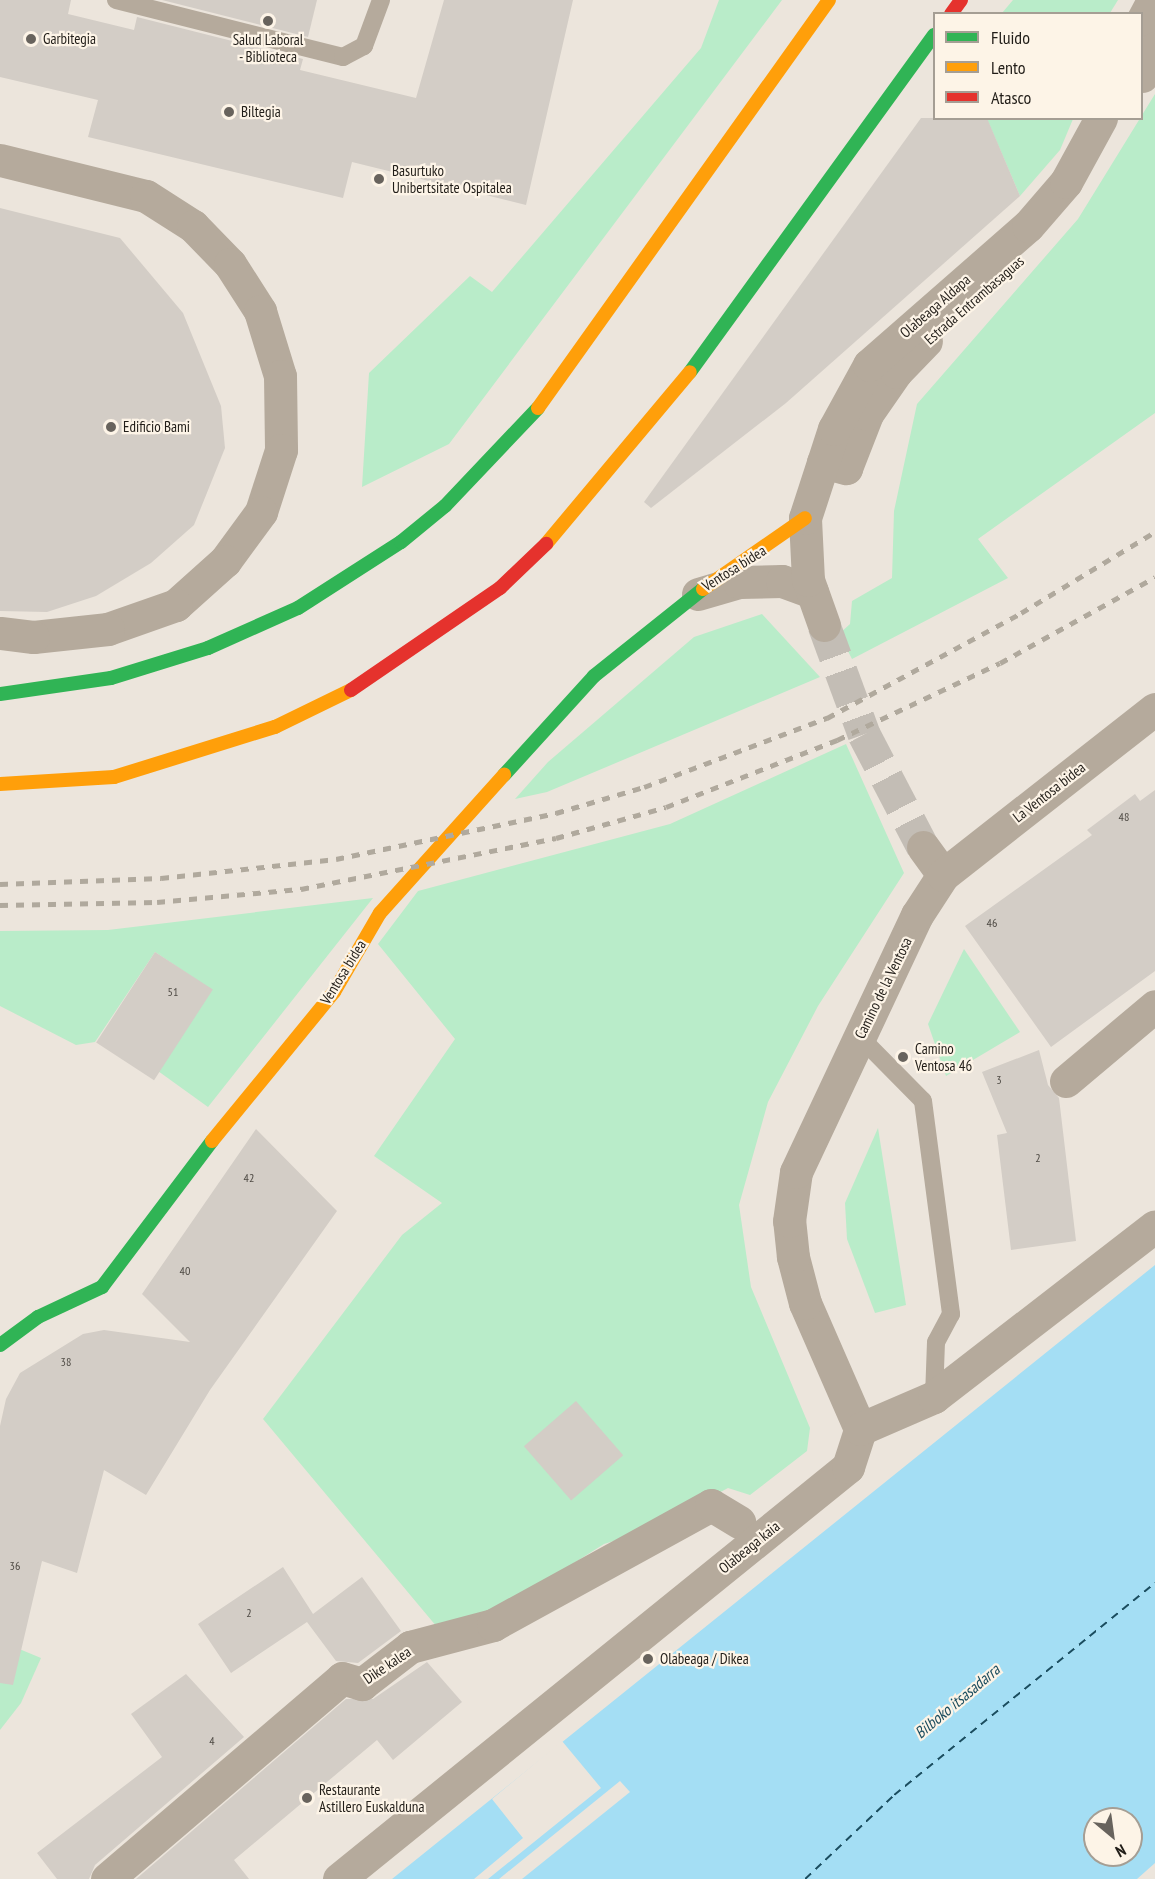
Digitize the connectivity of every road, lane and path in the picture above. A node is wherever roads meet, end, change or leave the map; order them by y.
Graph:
1 (116, 0) edge
2 (381, 0) edge
3 (829, 0) edge
4 (1153, 0) edge
5 (1143, 19) edge
6 (933, 36) edge
7 (1155, 48) edge
8 (1143, 74) edge
9 (1100, 120) edge
10 (1123, 120) edge
11 (0, 160) edge
12 (823, 462) junction
13 (805, 518) junction
14 (812, 592) junction
15 (690, 596) junction
16 (824, 625) tunnel mouth
17 (0, 633) edge
18 (0, 694) edge
19 (1155, 709) edge
20 (0, 784) edge
21 (923, 847) tunnel mouth
22 (943, 875) junction
23 (1155, 1006) edge
24 (859, 1036) junction
25 (1066, 1081) dead end
26 (1155, 1226) edge
27 (2, 1338) edge
28 (934, 1398) junction
29 (860, 1429) junction
30 (739, 1522) dead end
31 (107, 1879) edge
32 (339, 1879) edge

1 - 2 lane
3 - 18 main road
4 - 5 street
6 - 20 main road
7 - 8 street
9 - 12 street, Olabeaga Aldapa
10 - 12 street, Estrada Entrambasaguas
11 - 17 street
12 - 13 street, Olabeaga Aldapa
13 - 14 street, Olabeaga Aldapa
13 - 15 main road, Ventosa bidea
14 - 15 street, Ventosa bidea
14 - 16 street, Olabeaga Aldapa
15 - 27 main road, Ventosa bidea
19 - 22 street, La Ventosa bidea
21 - 22 street
22 - 24 street, Camino de la Ventosa
23 - 25 street
24 - 28 lane
24 - 29 street, Camino de la Ventosa
26 - 28 street
28 - 29 street
29 - 32 street, Olabeaga kaia
30 - 31 street, Dike kalea

